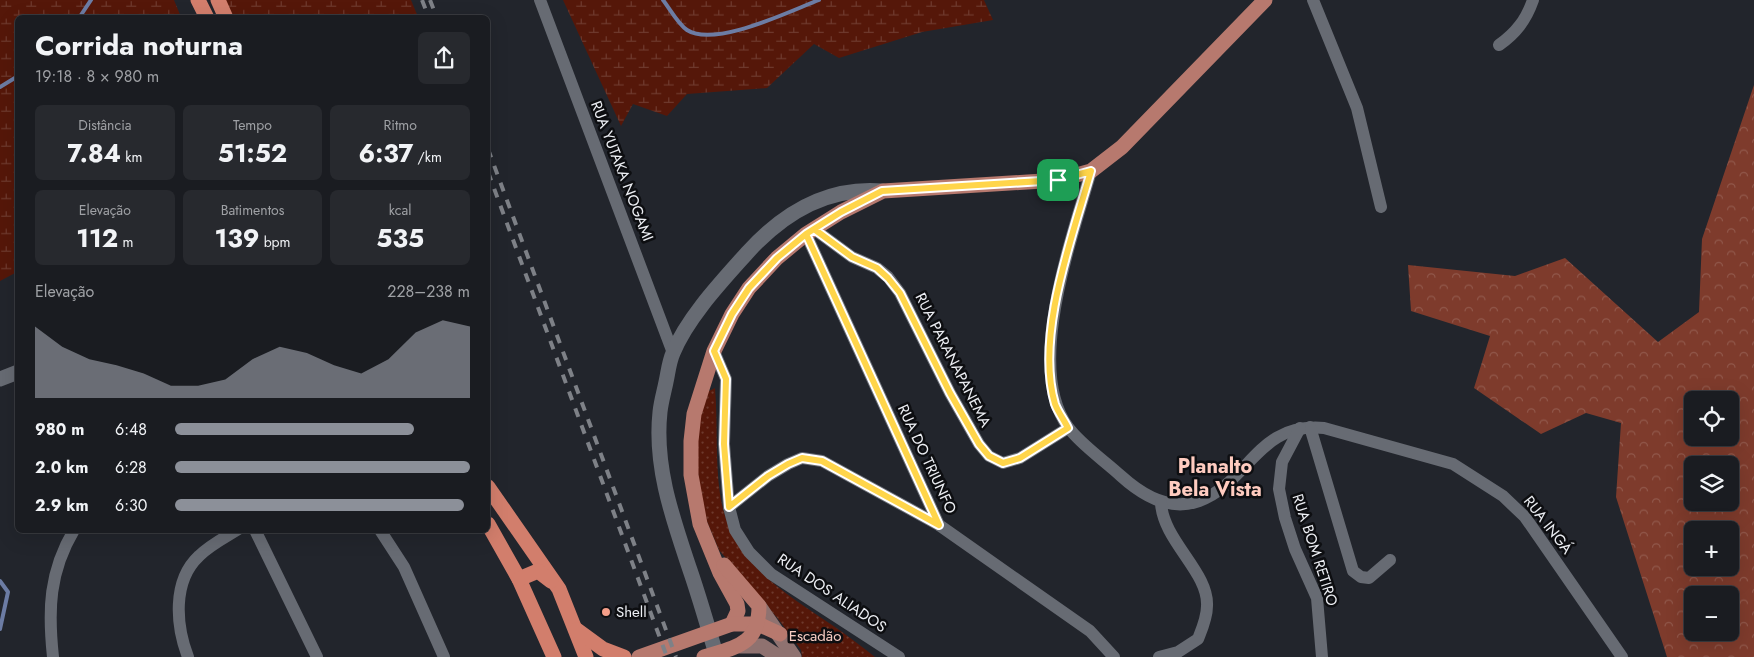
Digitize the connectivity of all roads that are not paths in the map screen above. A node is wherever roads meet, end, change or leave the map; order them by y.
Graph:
1 (198, 0) edge
2 (218, 0) edge
3 (540, 0) edge
4 (1265, 0) edge
5 (1313, 0) edge
6 (1533, 0) edge
7 (206, 15) edge
8 (225, 15) edge
9 (1499, 45) dead end
10 (1091, 171) junction
11 (882, 191) junction
12 (1381, 207) dead end
13 (810, 231) junction
14 (714, 351) junction
15 (673, 353) junction
16 (15, 373) edge
17 (0, 380) edge
18 (1068, 428) junction
19 (1305, 428) junction
20 (490, 490) edge
21 (1161, 502) junction
22 (729, 507) junction
23 (939, 525) junction
24 (490, 528) edge
25 (73, 533) edge
26 (233, 533) edge
27 (257, 533) edge
28 (382, 533) edge
29 (708, 546) junction
30 (1390, 560) dead end
31 (519, 579) junction
32 (559, 589) junction
33 (759, 606) junction
34 (758, 624) junction
35 (727, 626) junction
36 (577, 630) junction
37 (780, 634) junction
38 (736, 647) junction
39 (556, 656) edge
40 (642, 656) edge
41 (53, 657) edge
42 (188, 657) edge
43 (317, 657) edge
44 (444, 657) edge
45 (586, 657) edge
46 (624, 657) edge
47 (704, 657) edge
48 (716, 657) edge
49 (779, 657) edge
50 (794, 657) edge
51 (899, 657) edge
52 (1114, 657) edge
53 (1159, 657) edge
54 (1322, 657) edge
55 (1622, 657) edge

1 - 7 highway
2 - 8 highway
3 - 15 street, RUA YUTAKA NOGAMI
4 - 10 main road
5 - 12 street
6 - 9 street
10 - 11 main road
10 - 18 street
11 - 13 main road
11 - 15 street
13 - 14 main road
13 - 18 street, RUA PARANAPANEMA
13 - 23 street, RUA DO TRIUNFO
14 - 22 street, RUA DOS ALIADOS
14 - 29 main road
15 - 48 street
16 - 17 street
18 - 21 street
19 - 21 street
19 - 30 street
19 - 54 street, RUA BOM RETIRO
19 - 55 street, RUA INGÁ
20 - 32 highway
21 - 53 street
22 - 23 street
22 - 51 street, RUA DOS ALIADOS
23 - 52 street, RUA DO TRIUNFO
24 - 31 highway
25 - 41 street
26 - 42 street
27 - 43 street
28 - 44 street
29 - 33 main road
29 - 35 main road
31 - 32 highway
31 - 39 highway
32 - 36 highway
33 - 34 main road
33 - 37 main road
34 - 35 main road
34 - 37 main road
34 - 38 main road
35 - 40 main road
36 - 45 highway
36 - 46 highway
37 - 50 main road
38 - 47 main road
38 - 49 main road

